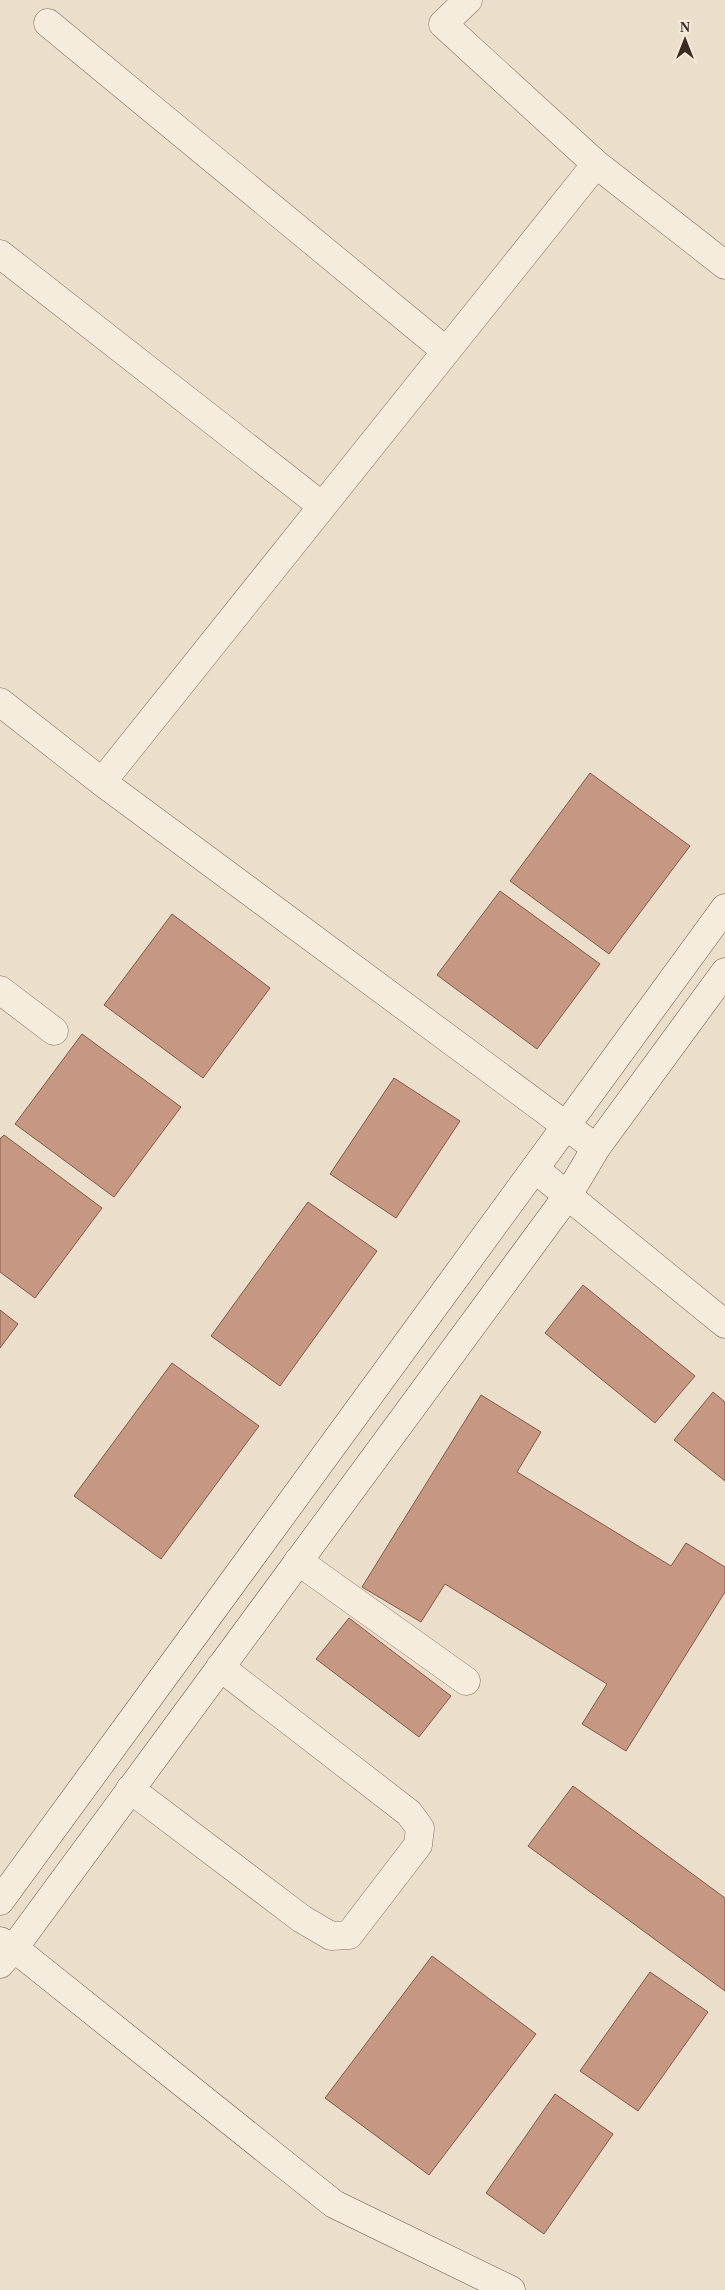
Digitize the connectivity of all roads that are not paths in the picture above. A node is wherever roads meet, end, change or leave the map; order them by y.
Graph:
1 (468, 0) edge
2 (48, 23) dead end
3 (596, 164) junction
4 (0, 254) edge
5 (725, 265) edge
6 (446, 352) junction
7 (322, 506) junction
8 (0, 702) edge
9 (102, 782) junction
10 (725, 908) edge
11 (725, 972) edge
12 (0, 990) edge
13 (54, 1031) dead end
14 (567, 1125) junction
15 (596, 1148) junction
16 (534, 1169) junction
17 (568, 1195) junction
18 (725, 1324) edge
19 (298, 1561) junction
20 (220, 1667) junction
21 (466, 1681) dead end
22 (130, 1789) junction
23 (0, 1901) edge
24 (5, 1951) edge
25 (500, 2288) edge

1 - 3 street
2 - 6 street
3 - 5 street
3 - 6 street
4 - 7 street
6 - 7 street
7 - 9 street
8 - 9 street
9 - 14 street
10 - 14 street
11 - 15 street
12 - 13 street
14 - 15 street
14 - 16 street
15 - 17 street
16 - 17 street
16 - 23 street
17 - 18 street
17 - 19 street
19 - 20 street
19 - 21 street
20 - 22 street
20 - 22 street
22 - 24 street
24 - 25 street

